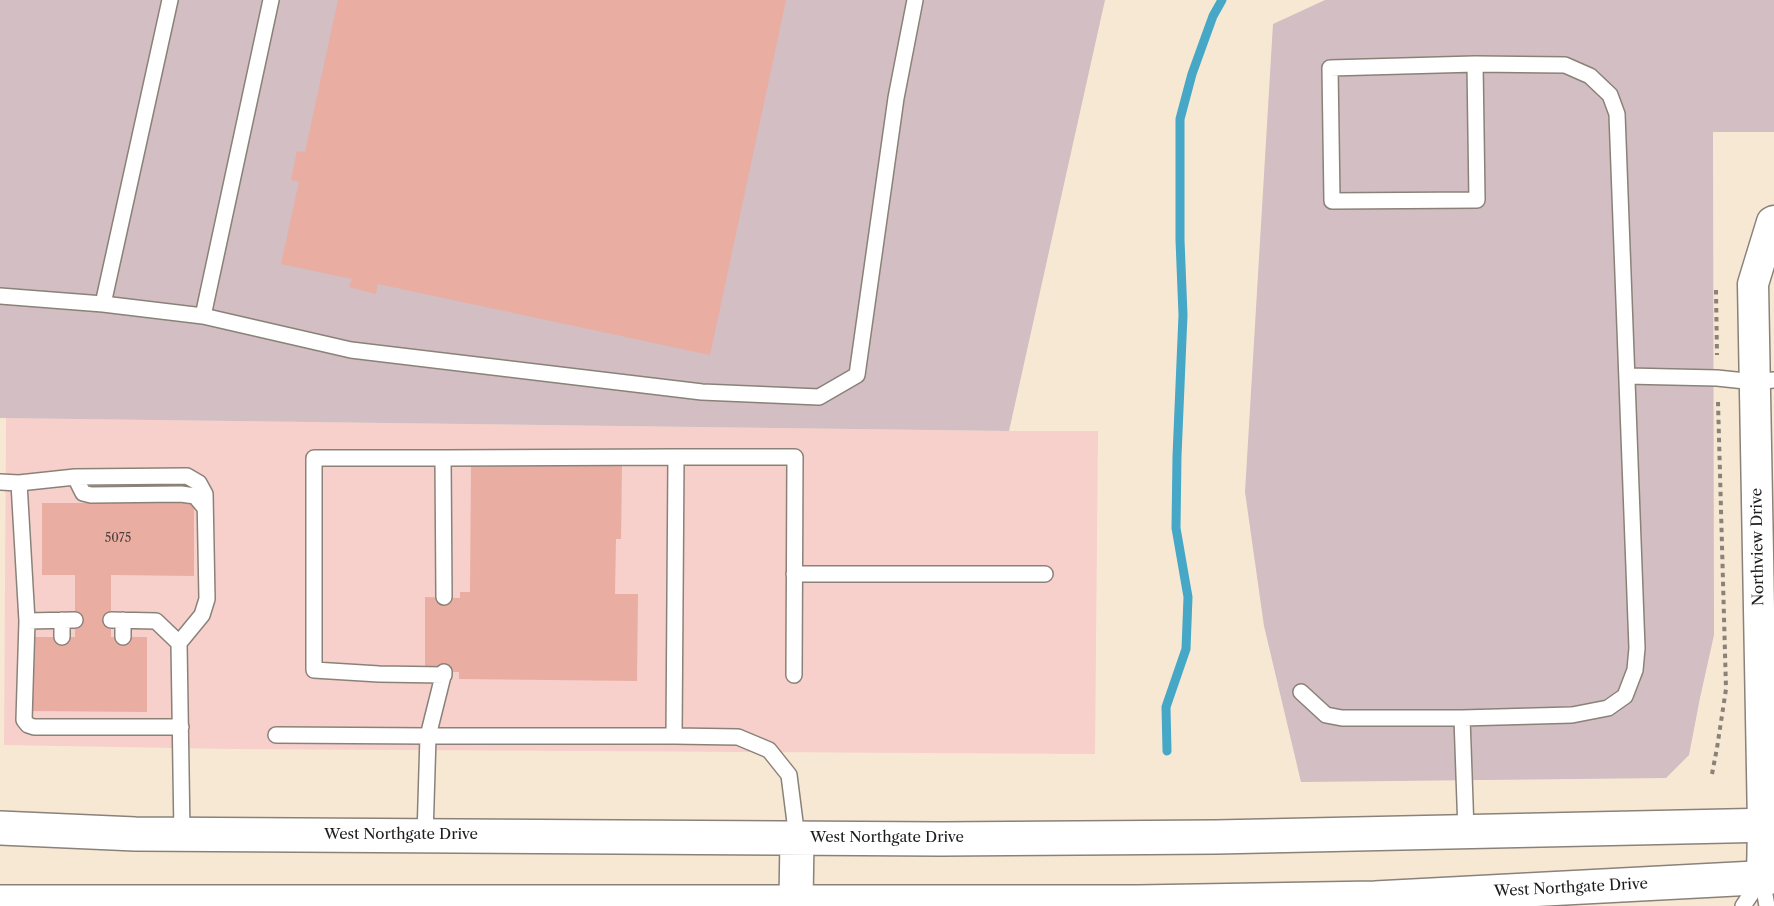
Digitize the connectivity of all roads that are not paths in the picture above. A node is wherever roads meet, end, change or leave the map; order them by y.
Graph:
1 (170, 0) edge
2 (271, 0) edge
3 (915, 0) edge
4 (1475, 64) junction
5 (1774, 221) edge
6 (0, 296) edge
7 (103, 304) junction
8 (203, 316) junction
9 (1627, 376) junction
10 (1764, 381) edge
11 (676, 457) junction
12 (443, 458) junction
13 (0, 482) edge
14 (19, 483) junction
15 (794, 574) junction
16 (1045, 574) dead end
17 (444, 597) dead end
18 (27, 621) junction
19 (62, 637) dead end
20 (123, 637) dead end
21 (179, 644) junction
22 (794, 675) dead end
23 (1301, 692) dead end
24 (64, 712) dead end
25 (122, 712) dead end
26 (1462, 718) junction
27 (64, 728) junction
28 (122, 728) junction
29 (181, 728) junction
30 (276, 735) dead end
31 (428, 736) junction
32 (674, 736) junction
33 (0, 814) edge
34 (1769, 825) edge
35 (0, 828) edge
36 (1466, 831) junction
37 (135, 834) junction
38 (183, 834) junction
39 (425, 836) junction
40 (797, 838) junction
41 (1768, 887) edge
42 (796, 902) junction
43 (16, 904) edge
44 (426, 904) edge
45 (619, 904) edge
46 (88, 905) edge
47 (1743, 906) edge

1 - 7 lane
2 - 8 lane
3 - 8 lane
4 - 4 lane
4 - 9 lane
5 - 10 street, Northview Drive
6 - 7 lane
7 - 8 lane
9 - 10 lane
9 - 26 lane
10 - 34 street, Northview Drive
11 - 12 lane
11 - 15 lane
11 - 32 lane
12 - 17 lane
12 - 31 lane
13 - 14 lane
14 - 18 lane
14 - 21 lane
15 - 16 lane
15 - 22 lane
18 - 19 lane
18 - 27 lane
20 - 21 lane
21 - 29 lane
23 - 26 lane
24 - 27 lane
25 - 28 lane
26 - 36 lane
27 - 28 lane
28 - 29 lane
29 - 38 lane
30 - 31 lane
31 - 32 lane
31 - 39 lane
32 - 40 lane
33 - 37 main road
34 - 36 main road, West Northgate Drive
34 - 41 street, Northview Drive
35 - 37 main road, West Northgate Drive
36 - 40 main road, West Northgate Drive
37 - 38 main road, West Northgate Drive
38 - 39 main road, West Northgate Drive
39 - 40 main road, West Northgate Drive
40 - 42 main road
41 - 42 main road, West Northgate Drive
41 - 47 lane
42 - 45 main road, West Northgate Drive
43 - 46 main road, West Northgate Drive
44 - 45 main road, West Northgate Drive
44 - 46 main road, West Northgate Drive

